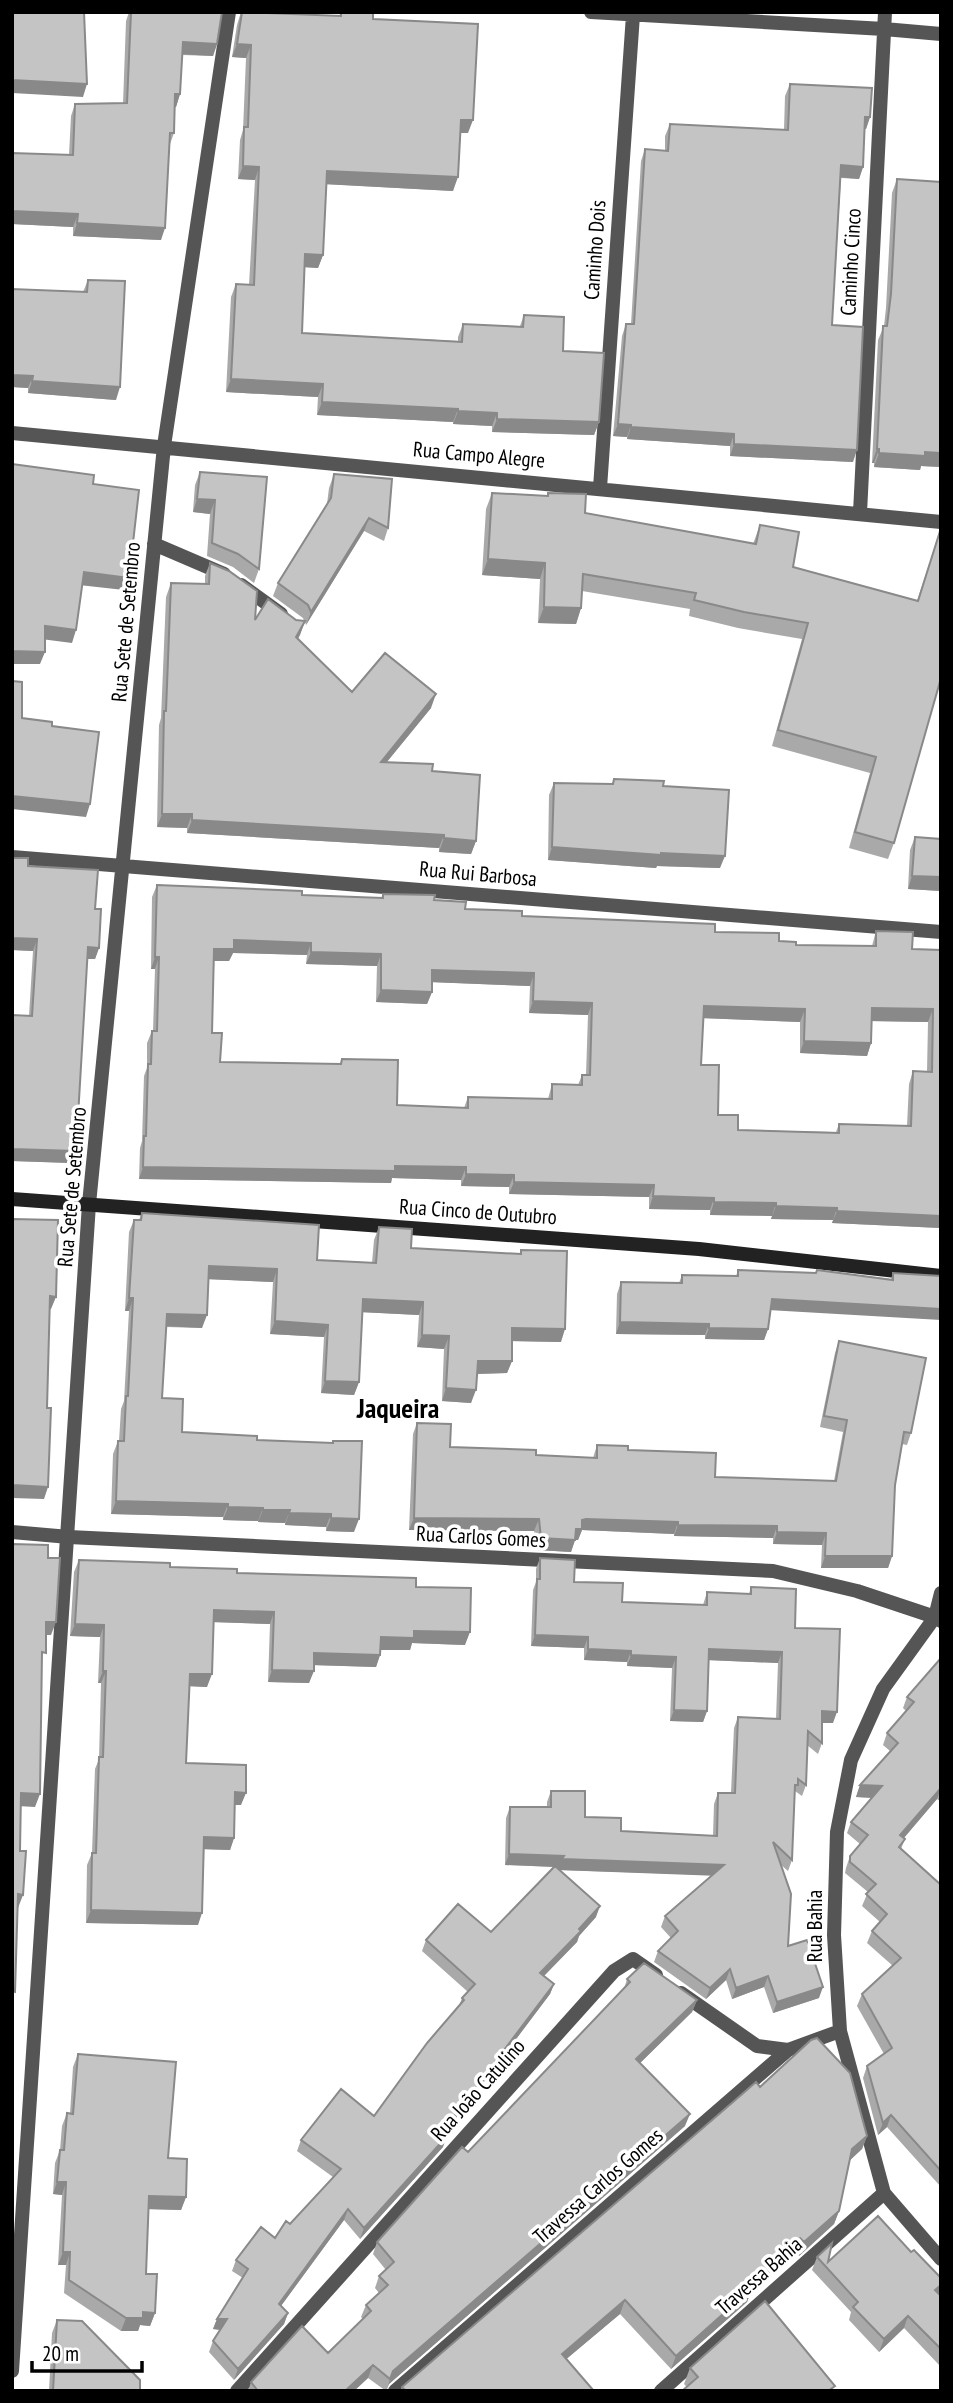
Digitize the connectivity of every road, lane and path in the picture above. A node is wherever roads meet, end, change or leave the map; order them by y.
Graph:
1 (229, 12) edge
2 (591, 12) edge
3 (885, 12) edge
4 (633, 15) junction
5 (884, 29) junction
6 (941, 34) edge
7 (12, 433) edge
8 (164, 446) junction
9 (600, 488) junction
10 (860, 513) junction
11 (941, 522) edge
12 (154, 544) junction
13 (297, 626) edge
14 (12, 857) edge
15 (124, 867) junction
16 (941, 932) edge
17 (12, 1199) edge
18 (89, 1204) junction
19 (941, 1276) edge
20 (12, 1532) edge
21 (69, 1538) junction
22 (941, 1592) edge
23 (938, 1619) edge
24 (839, 2031) junction
25 (788, 2050) junction
26 (884, 2193) junction
27 (941, 2259) edge
28 (12, 2371) edge
29 (237, 2391) edge
30 (395, 2391) edge
31 (661, 2391) edge

1 - 8 street, Rua Sete de Setembro
2 - 4 street
3 - 5 street, Caminho Cinco
4 - 5 street
4 - 9 street, Caminho Dois
5 - 6 street
5 - 10 street, Caminho Cinco
7 - 8 street, Rua Campo Alegre
8 - 9 street, Rua Campo Alegre
8 - 12 street, Rua Sete de Setembro
9 - 10 street, Rua Campo Alegre
10 - 11 street, Rua Campo Alegre
12 - 13 street
12 - 15 street, Rua Sete de Setembro
14 - 15 street, Rua Rui Barbosa
15 - 16 street, Rua Rui Barbosa
15 - 18 street, Rua Sete de Setembro
17 - 18 street, Rua Cinco de Outubro
18 - 19 street, Rua Cinco de Outubro
18 - 21 street, Rua Sete de Setembro
20 - 21 street, Rua Carlos Gomes
21 - 23 street, Rua Carlos Gomes
21 - 28 street, Rua Sete de Setembro
22 - 23 street, Rua Bahia
23 - 24 street, Rua Bahia
24 - 25 street, Travessa Carlos Gomes
24 - 26 street, Rua Bahia
25 - 29 street, Rua João Catulino
25 - 30 street, Travessa Carlos Gomes
26 - 27 street, Rua Bahia
26 - 31 street, Travessa Bahia

